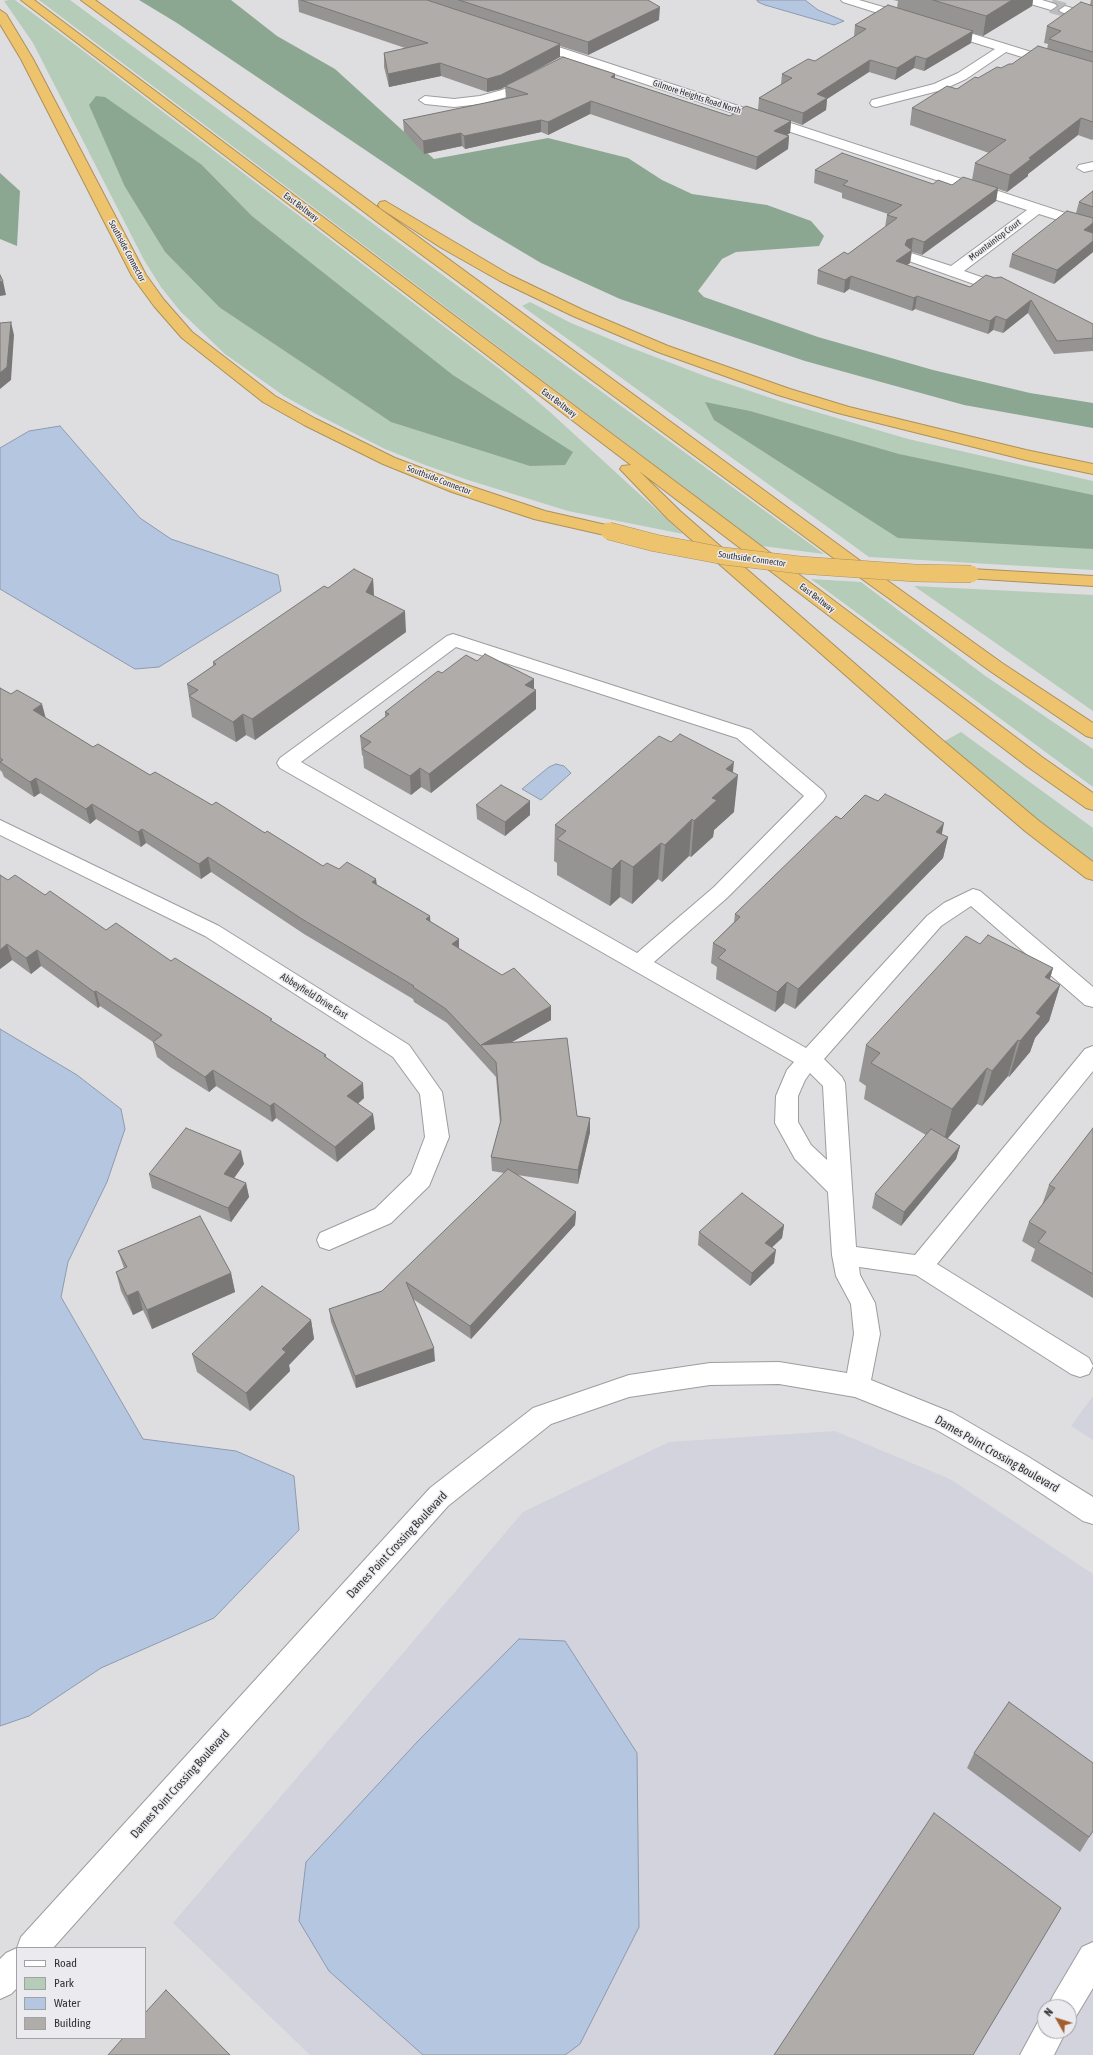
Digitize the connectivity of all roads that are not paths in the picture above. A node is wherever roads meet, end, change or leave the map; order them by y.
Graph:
1 (27, 0) edge
2 (87, 0) edge
3 (847, 0) edge
4 (1028, 0) edge
5 (1051, 6) tunnel mouth
6 (1065, 10) tunnel mouth
7 (0, 14) edge
8 (1093, 18) edge
9 (915, 21) edge
10 (930, 25) edge
11 (522, 39) edge
12 (1004, 48) junction
13 (574, 56) junction
14 (561, 64) edge
15 (547, 71) edge
16 (1093, 75) edge
17 (425, 100) dead end
18 (876, 103) dead end
19 (244, 114) junction
20 (1037, 208) junction
21 (1093, 227) edge
22 (911, 257) edge
23 (953, 272) junction
24 (993, 286) edge
25 (567, 409) junction
26 (1093, 469) edge
27 (1093, 581) edge
28 (1093, 732) edge
29 (1093, 803) edge
30 (0, 827) edge
31 (1093, 873) edge
32 (639, 963) junction
33 (1093, 999) edge
34 (1093, 1055) edge
35 (809, 1060) junction
36 (840, 1188) junction
37 (329, 1240) dead end
38 (844, 1255) junction
39 (921, 1266) junction
40 (1080, 1366) dead end
41 (857, 1386) junction
42 (1093, 1512) edge
43 (33, 1947) edge
44 (1093, 1958) edge
45 (16, 1965) edge
46 (0, 1983) edge
47 (1069, 1999) edge
48 (1045, 2039) edge
49 (1036, 2055) edge

1 - 25 highway, East Beltway
2 - 19 highway
3 - 9 street
4 - 5 street
6 - 8 street
7 - 27 highway, Southside Connector, bridge
10 - 12 street
11 - 13 street, Gilmore Heights Road North
12 - 16 street
12 - 18 street
13 - 14 street
13 - 20 street, Gilmore Heights Road North
15 - 17 street
19 - 26 highway
19 - 28 highway
20 - 21 street, Gilmore Heights Road North
20 - 23 street, Mountaintop Court
22 - 23 street
23 - 24 street
25 - 29 highway, East Beltway
25 - 31 highway
30 - 37 street, Abbeyfield Drive East
32 - 32 street
32 - 35 street
33 - 35 street
34 - 39 street
35 - 36 street
35 - 36 street
36 - 38 street
38 - 39 street
38 - 41 street
39 - 40 street
41 - 42 street, Dames Point Crossing Boulevard
41 - 43 street, Dames Point Crossing Boulevard
44 - 47 street
45 - 46 street
48 - 49 street

